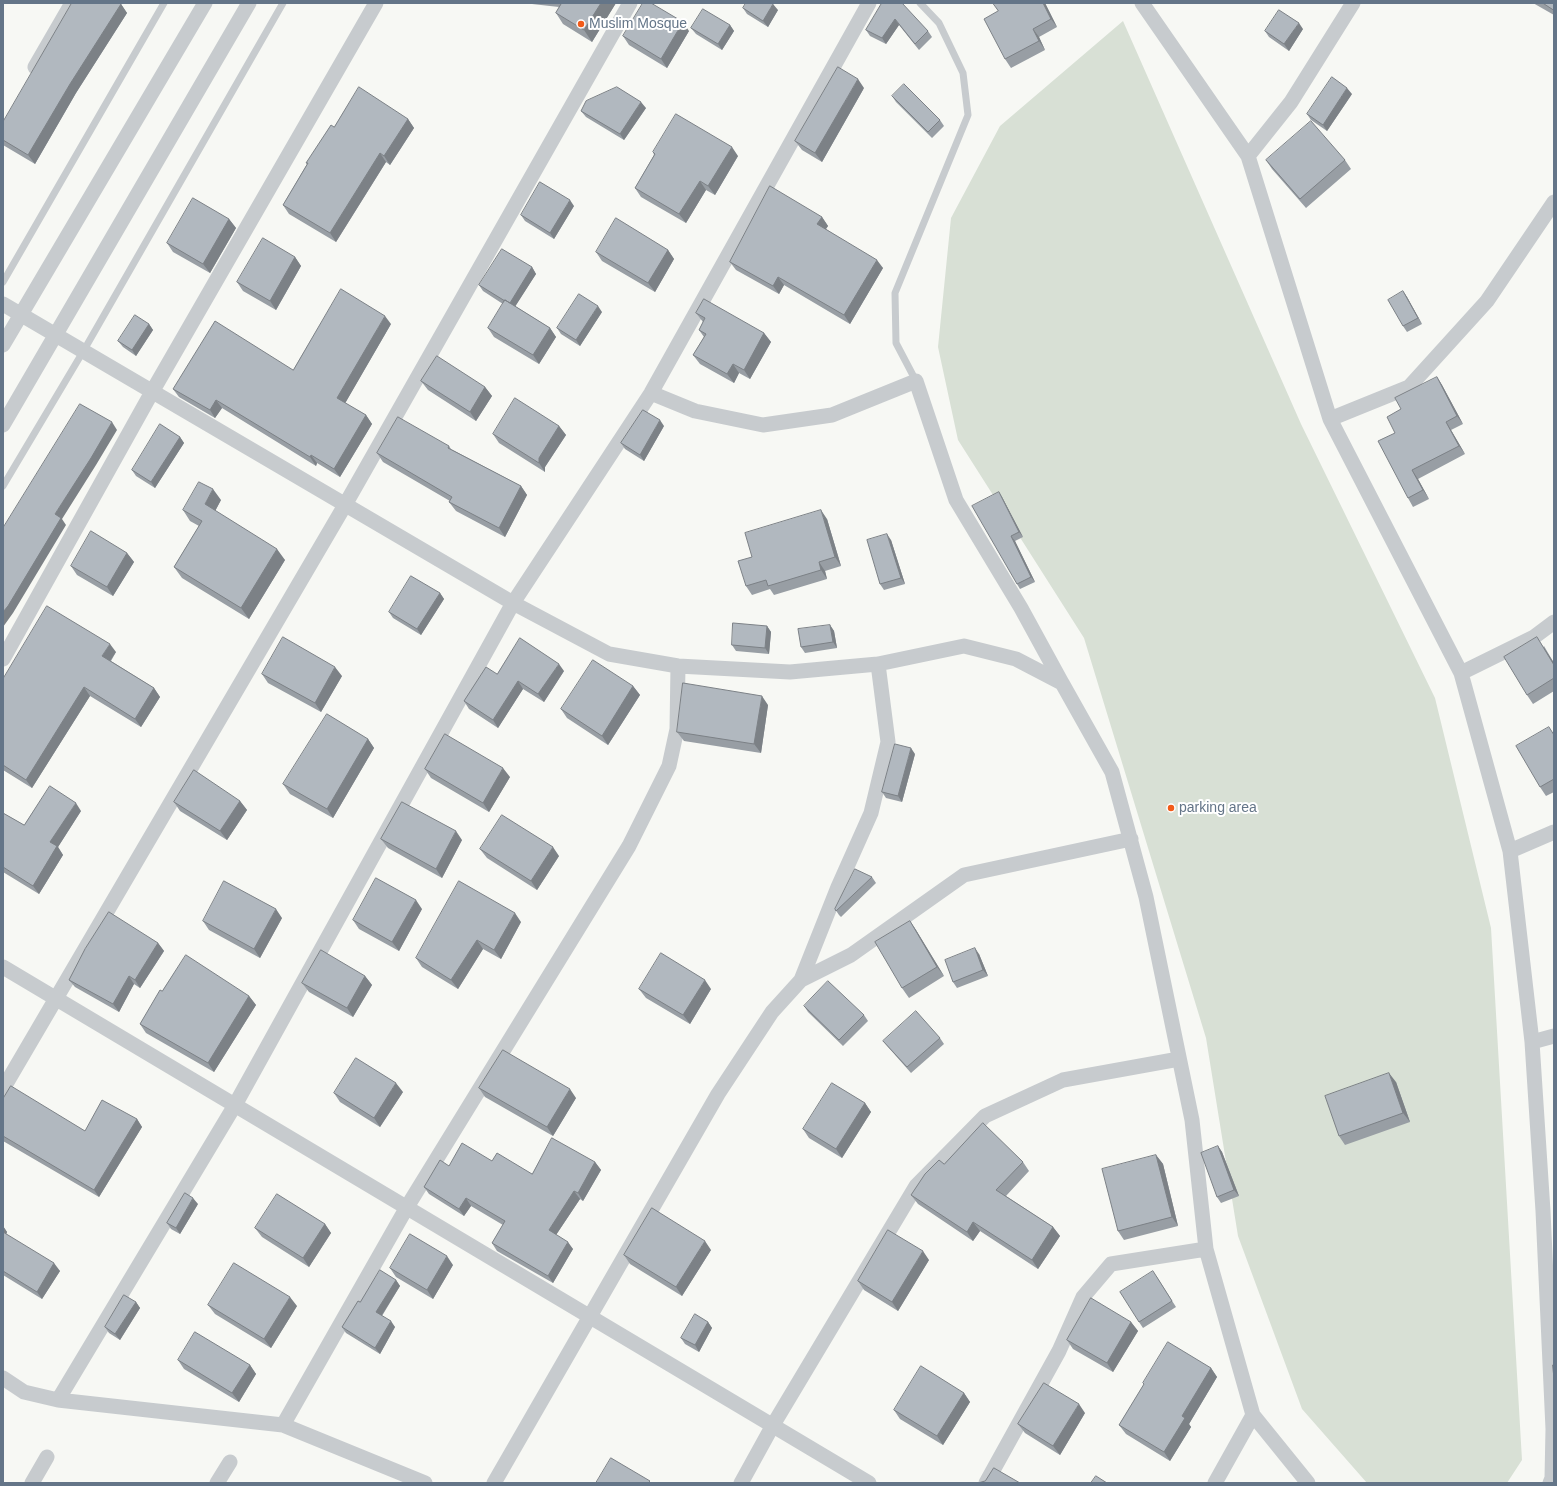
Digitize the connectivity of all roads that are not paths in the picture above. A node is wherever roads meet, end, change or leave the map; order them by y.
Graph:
1 (72, 3) edge
2 (164, 3) edge
3 (205, 3) edge
4 (249, 3) edge
5 (283, 3) edge
6 (376, 3) edge
7 (630, 3) edge
8 (870, 3) edge
9 (920, 3) edge
10 (1142, 3) edge
11 (1353, 3) edge
12 (30, 77) edge
13 (1248, 156) junction
14 (1554, 202) edge
15 (3, 282) edge
16 (3, 304) edge
17 (21, 314) junction
18 (56, 335) junction
19 (3, 345) edge
20 (84, 350) junction
21 (916, 381) junction
22 (152, 392) junction
23 (651, 393) junction
24 (1330, 419) junction
25 (3, 425) edge
26 (3, 486) edge
27 (346, 505) junction
28 (513, 603) junction
29 (1554, 622) edge
30 (3, 660) edge
31 (878, 664) junction
32 (678, 666) junction
33 (1461, 673) junction
34 (1062, 683) junction
35 (1554, 832) edge
36 (1131, 839) junction
37 (1510, 851) junction
38 (3, 967) edge
39 (801, 980) junction
40 (56, 999) junction
41 (1554, 1036) edge
42 (1532, 1042) junction
43 (1179, 1059) junction
44 (3, 1089) edge
45 (234, 1105) junction
46 (406, 1207) junction
47 (1206, 1250) junction
48 (590, 1317) junction
49 (3, 1378) edge
50 (58, 1400) junction
51 (1253, 1415) junction
52 (283, 1425) junction
53 (772, 1425) junction
54 (47, 1457) dead end
55 (230, 1462) dead end
56 (1552, 1480) edge
57 (32, 1483) edge
58 (217, 1483) edge
59 (425, 1483) edge
60 (494, 1483) edge
61 (741, 1483) edge
62 (869, 1483) edge
63 (986, 1483) edge
64 (1215, 1483) edge
65 (1308, 1483) edge

1 - 12 street
2 - 15 lane
3 - 17 street
4 - 18 street
5 - 20 lane
6 - 22 street
7 - 27 street
8 - 23 street
9 - 21 lane
10 - 13 street
11 - 13 street
13 - 24 street
14 - 24 street
16 - 17 street
17 - 18 street
17 - 19 street
18 - 20 street
18 - 25 street
20 - 22 street
20 - 26 lane
21 - 23 street
21 - 34 street
22 - 27 street
22 - 30 street
23 - 28 street
24 - 33 street
27 - 28 street
27 - 40 street
28 - 32 street
28 - 45 street
29 - 33 street
31 - 32 street
31 - 34 street
31 - 39 street
32 - 46 street
33 - 37 street
34 - 36 street
35 - 37 street
36 - 39 street
36 - 43 street
37 - 42 street
38 - 40 street
39 - 48 street
40 - 44 street
40 - 45 street
41 - 42 street
42 - 56 street
43 - 47 street
43 - 53 street
45 - 46 street
45 - 50 street
46 - 48 street
46 - 52 street
47 - 51 street
47 - 63 street
48 - 53 street
48 - 60 street
49 - 50 street
50 - 52 street
51 - 64 street
51 - 65 street
52 - 59 street
53 - 61 street
53 - 62 street
54 - 57 street
55 - 58 street

